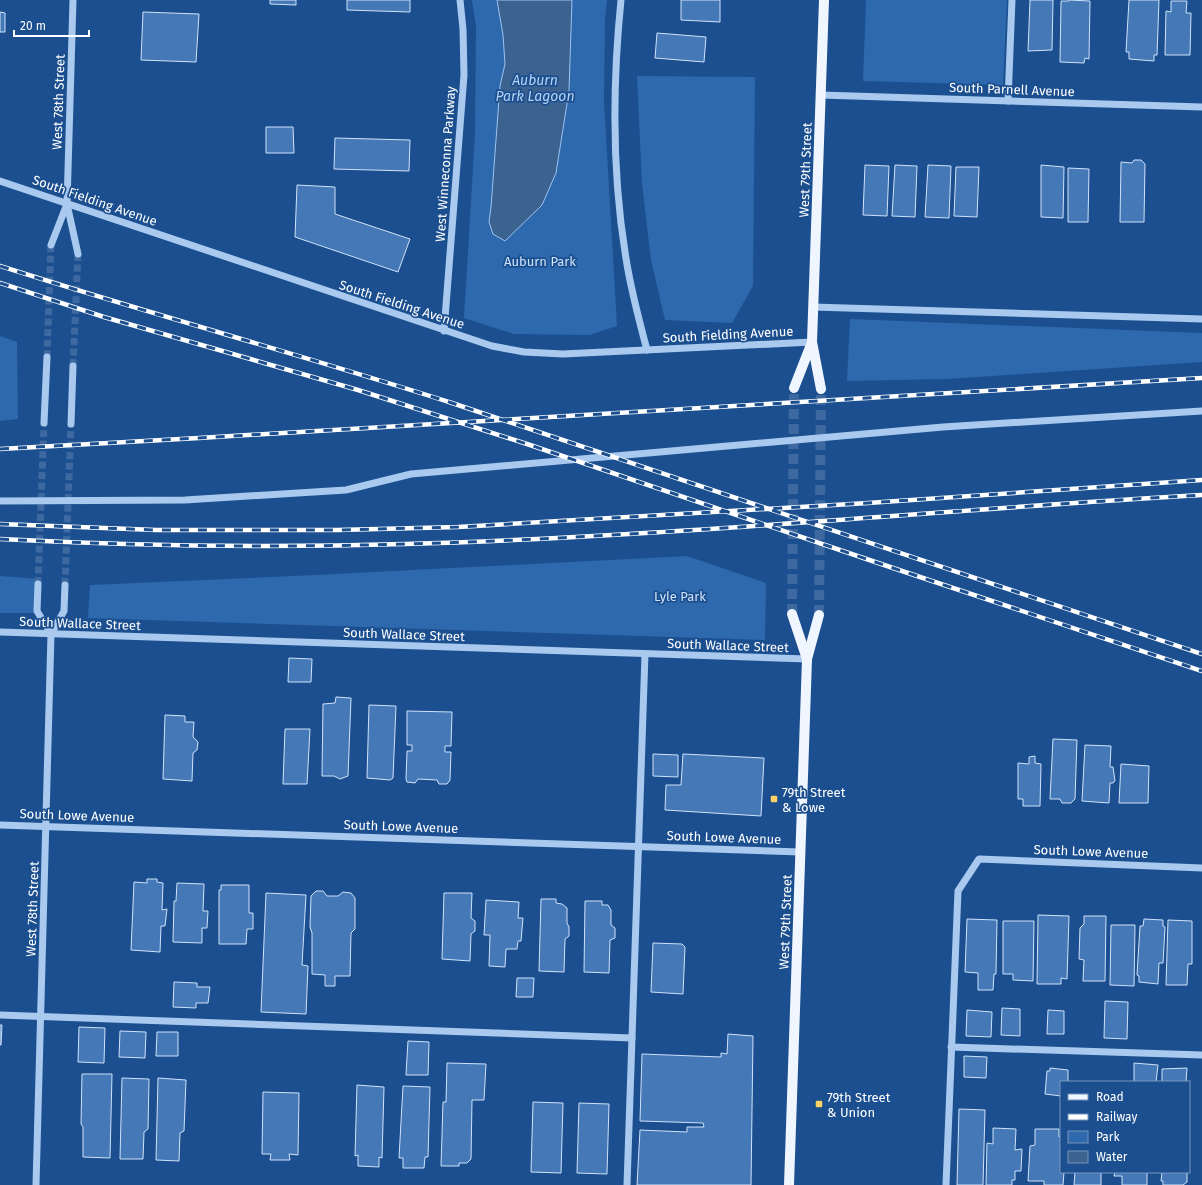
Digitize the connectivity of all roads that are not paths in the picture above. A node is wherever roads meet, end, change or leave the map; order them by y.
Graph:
1 (73, 0) edge
2 (460, 0) edge
3 (621, 0) edge
4 (824, 0) edge
5 (1012, 0) edge
6 (821, 95) junction
7 (1008, 101) junction
8 (1202, 107) edge
9 (0, 181) edge
10 (67, 204) junction
11 (51, 245) tunnel mouth
12 (78, 254) tunnel mouth
13 (813, 307) junction
14 (1202, 319) edge
15 (444, 331) junction
16 (812, 342) junction
17 (647, 350) junction
18 (47, 357) tunnel mouth
19 (74, 366) tunnel mouth
20 (794, 388) tunnel mouth
21 (821, 390) tunnel mouth
22 (1202, 411) edge
23 (44, 423) tunnel mouth
24 (71, 424) tunnel mouth
25 (0, 501) edge
26 (38, 584) tunnel mouth
27 (65, 585) tunnel mouth
28 (792, 614) tunnel mouth
29 (819, 615) tunnel mouth
30 (0, 632) edge
31 (51, 634) junction
32 (645, 654) junction
33 (807, 660) junction
34 (0, 825) edge
35 (46, 826) junction
36 (638, 846) junction
37 (800, 852) junction
38 (1202, 868) edge
39 (0, 1015) edge
40 (41, 1016) junction
41 (632, 1038) junction
42 (951, 1047) junction
43 (1202, 1055) edge
44 (36, 1185) edge
45 (627, 1185) edge
46 (789, 1185) edge
47 (946, 1185) edge

1 - 10 street, West 78th Street
2 - 15 street, West Winneconna Parkway
3 - 17 street
4 - 6 main road, West 79th Street
5 - 7 street
6 - 7 street, South Parnell Avenue
6 - 13 main road, West 79th Street
7 - 8 street, South Parnell Avenue
9 - 10 street, South Fielding Avenue
10 - 11 street, West 78th Street
10 - 12 street, West 78th Street
10 - 15 street, South Fielding Avenue
13 - 14 street
13 - 16 main road, West 79th Street
15 - 17 street, South Fielding Avenue
16 - 17 street, South Fielding Avenue
16 - 20 main road, West 79th Street
16 - 21 main road, West 79th Street
18 - 23 street
19 - 24 street
22 - 25 street
26 - 31 street
27 - 31 street, West 78th Street
28 - 33 main road, West 79th Street
29 - 33 main road, West 79th Street
30 - 31 street, South Wallace Street
31 - 32 street, South Wallace Street
31 - 35 street, West 78th Street
32 - 33 street, South Wallace Street
32 - 36 street
33 - 37 main road, West 79th Street
34 - 35 street, South Lowe Avenue
35 - 36 street, South Lowe Avenue
35 - 40 street, West 78th Street
36 - 37 street, South Lowe Avenue
36 - 41 street
37 - 46 main road, West 79th Street
38 - 42 street, South Lowe Avenue
39 - 40 street
40 - 41 street
40 - 44 street, West 78th Street
41 - 45 street
42 - 43 street
42 - 47 street

